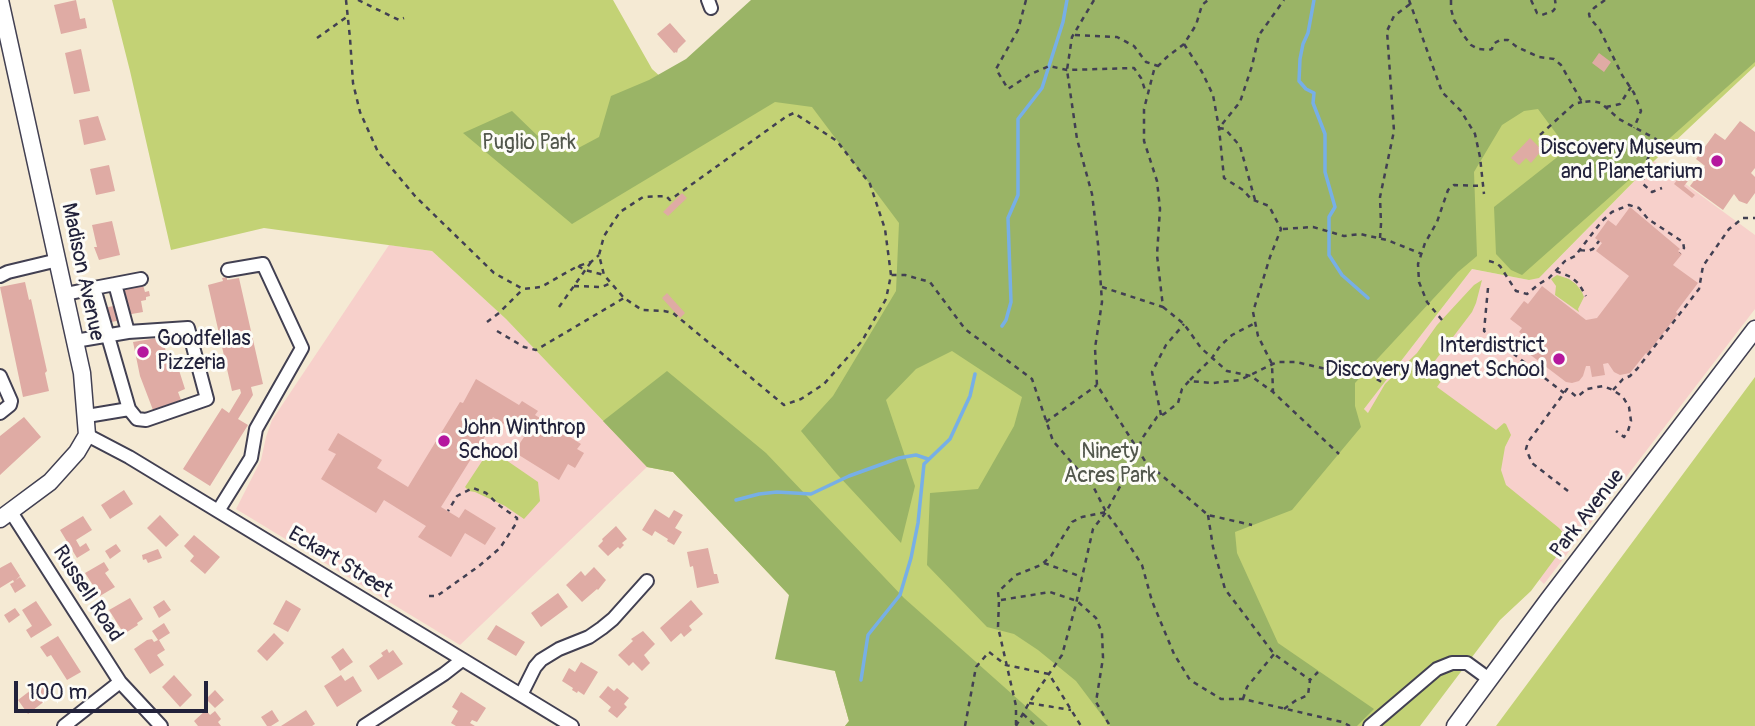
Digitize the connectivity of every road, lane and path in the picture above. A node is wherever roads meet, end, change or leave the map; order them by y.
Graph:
1 (0, 0) edge
2 (346, 0) edge
3 (358, 0) edge
4 (367, 0) edge
5 (1026, 0) edge
6 (1094, 0) edge
7 (1208, 0) edge
8 (1284, 0) edge
9 (1451, 0) edge
10 (1531, 0) edge
11 (1555, 0) edge
12 (1605, 0) edge
13 (1410, 2) edge
14 (372, 7) junction
15 (348, 16) junction
16 (404, 18) dead end
17 (1073, 35) junction
18 (317, 38) dead end
19 (1184, 44) junction
20 (5, 52) edge
21 (1158, 66) junction
22 (1067, 71) junction
23 (1631, 88) junction
24 (1147, 96) junction
25 (1582, 102) junction
26 (1606, 107) junction
27 (1219, 128) junction
28 (1634, 128) junction
29 (1539, 135) dead end
30 (1483, 186) junction
31 (1662, 187) dead end
32 (1484, 194) dead end
33 (1256, 201) junction
34 (1755, 218) edge
35 (1281, 229) junction
36 (1380, 238) junction
37 (1599, 241) dead end
38 (1580, 250) junction
39 (1680, 253) dead end
40 (1422, 254) junction
41 (599, 255) junction
42 (58, 260) junction
43 (1489, 261) dead end
44 (591, 262) junction
45 (578, 266) junction
46 (228, 270) dead end
47 (585, 270) junction
48 (1556, 271) junction
49 (604, 275) junction
50 (891, 275) junction
51 (0, 276) edge
52 (141, 279) dead end
53 (611, 283) junction
54 (115, 284) junction
55 (574, 286) junction
56 (1101, 287) junction
57 (94, 288) junction
58 (1488, 288) dead end
59 (523, 289) junction
60 (66, 294) junction
61 (1586, 296) dead end
62 (624, 298) junction
63 (559, 307) dead end
64 (1163, 307) junction
65 (1442, 320) dead end
66 (487, 322) dead end
67 (1255, 323) junction
68 (1184, 324) junction
69 (1755, 329) edge
70 (497, 331) dead end
71 (128, 332) junction
72 (109, 336) junction
73 (75, 341) junction
74 (1212, 358) junction
75 (1272, 364) junction
76 (0, 376) edge
77 (1251, 376) junction
78 (1189, 381) junction
79 (1385, 384) dead end
80 (1097, 385) junction
81 (1613, 390) junction
82 (1273, 392) junction
83 (1564, 393) junction
84 (129, 409) junction
85 (0, 413) edge
86 (1161, 415) junction
87 (87, 416) junction
88 (1046, 422) junction
89 (1616, 431) dead end
90 (87, 435) junction
91 (1139, 452) junction
92 (1339, 454) dead end
93 (1568, 491) dead end
94 (218, 511) junction
95 (448, 511) dead end
96 (1106, 512) junction
97 (6, 515) edge
98 (1208, 515) junction
99 (1252, 525) dead end
100 (1044, 563) junction
101 (1082, 576) junction
102 (648, 581) dead end
103 (429, 596) dead end
104 (999, 600) junction
105 (1077, 601) junction
106 (1274, 654) junction
107 (463, 660) junction
108 (1006, 665) junction
109 (1318, 672) dead end
110 (1049, 674) junction
111 (1489, 679) junction
112 (1310, 680) junction
113 (120, 682) junction
114 (521, 695) junction
115 (1243, 699) junction
116 (1029, 703) junction
117 (1283, 709) junction
118 (1071, 710) junction
119 (1023, 714) junction
120 (64, 726) edge
121 (161, 726) edge
122 (365, 726) edge
123 (572, 726) edge
124 (965, 726) edge
125 (1016, 726) edge
126 (1036, 726) edge
127 (1081, 726) edge
128 (1110, 726) edge
129 (1350, 726) edge
130 (1370, 726) edge
131 (1455, 726) edge

1 - 20 main road, Madison Avenue
2 - 15 path
3 - 14 path
4 - 14 path
5 - 22 path
6 - 17 path
7 - 19 path
8 - 27 path
9 - 25 path
10 - 11 path
12 - 23 path
13 - 30 path
13 - 36 path
14 - 16 path
15 - 18 path
15 - 59 path
17 - 21 path
17 - 22 path
19 - 21 path
19 - 27 path
20 - 42 main road, Madison Avenue
21 - 24 path
22 - 24 path
22 - 56 path
23 - 26 path
23 - 28 path
24 - 64 path
25 - 26 path
25 - 29 path
26 - 28 path
27 - 33 path
27 - 33 path
28 - 31 path
30 - 32 path
30 - 40 path
33 - 35 path
34 - 81 path
35 - 36 path
35 - 67 path
36 - 40 path
37 - 38 path
38 - 39 path
38 - 48 path
40 - 65 path
41 - 44 path
41 - 49 path
41 - 50 path
42 - 51 street
42 - 60 main road, Madison Avenue
43 - 48 path
44 - 45 path
44 - 47 path
45 - 47 path
45 - 59 path
46 - 94 street
47 - 49 path
47 - 55 path
48 - 61 path
49 - 53 path
50 - 62 path
50 - 88 path
52 - 54 street
53 - 55 path
53 - 62 path
54 - 57 street
54 - 71 street
55 - 63 path
56 - 64 path
56 - 80 path
57 - 60 street
57 - 72 street
58 - 83 path
59 - 66 path
60 - 73 main road, Madison Avenue
62 - 70 path
64 - 68 path
67 - 74 path
67 - 75 path
68 - 74 path
68 - 86 path
69 - 111 main road, Park Avenue
71 - 72 street
71 - 84 street
72 - 73 street
72 - 84 street
73 - 87 main road, Madison Avenue
74 - 77 path
74 - 78 path
75 - 77 path
75 - 79 path
75 - 82 path
76 - 85 street
77 - 78 path
77 - 82 path
78 - 86 path
80 - 88 path
80 - 91 path
81 - 83 path
81 - 89 path
82 - 92 path
83 - 93 path
84 - 87 street
86 - 91 path
87 - 90 main road, Madison Avenue
88 - 96 path
90 - 94 street, Eckart Street
90 - 97 main road
91 - 96 path
91 - 98 path
94 - 107 street, Eckart Street
95 - 103 path
96 - 100 path
96 - 101 path
96 - 115 path
97 - 113 street, Russell Road
98 - 99 path
98 - 106 path
100 - 101 path
100 - 104 path
101 - 105 path
102 - 114 street
104 - 105 path
104 - 108 path
105 - 110 path
105 - 128 path
106 - 112 path
106 - 115 path
107 - 114 street, Eckart Street
107 - 122 street
108 - 110 path
108 - 124 path
108 - 125 path
109 - 112 path
110 - 116 path
110 - 118 path
111 - 130 street
111 - 131 main road, Park Avenue
112 - 117 path
113 - 120 street
113 - 121 street, Russell Road
114 - 123 street, Eckart Street
115 - 117 path
116 - 118 path
116 - 119 path
117 - 129 path
118 - 127 path
119 - 125 path
119 - 126 path

